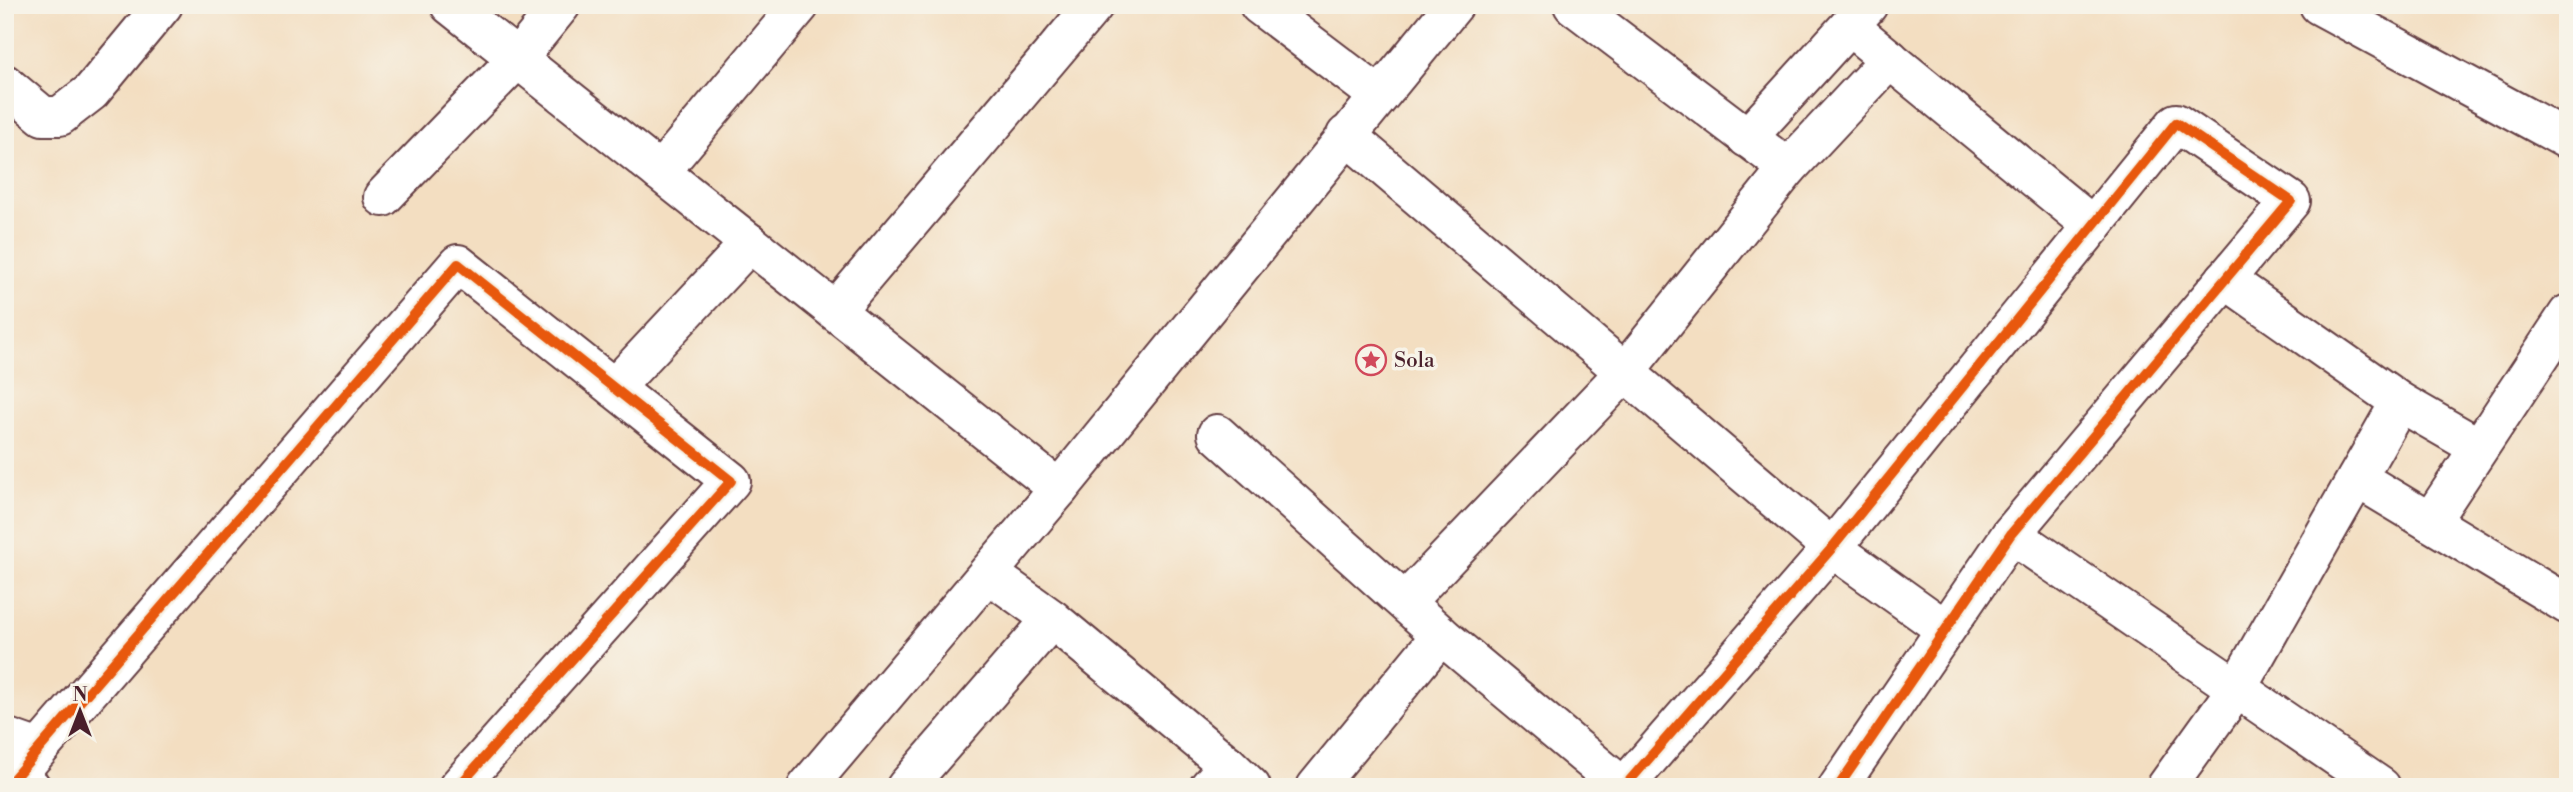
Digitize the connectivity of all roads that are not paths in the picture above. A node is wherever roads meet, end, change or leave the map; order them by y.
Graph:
1 (163, 5) edge
2 (450, 5) edge
3 (561, 5) edge
4 (800, 5) edge
5 (1094, 5) edge
6 (1259, 5) edge
7 (1454, 5) edge
8 (1573, 5) edge
9 (2319, 5) edge
10 (1858, 16) edge
11 (517, 59) junction
12 (1890, 59) junction
13 (5, 84) edge
14 (1379, 96) junction
15 (1346, 135) junction
16 (1747, 138) junction
17 (2568, 140) edge
18 (1788, 168) junction
19 (660, 172) junction
20 (383, 197) dead end
21 (2093, 226) junction
22 (750, 243) junction
23 (2225, 279) junction
24 (835, 311) junction
25 (2568, 314) edge
26 (1624, 373) junction
27 (614, 388) junction
28 (2400, 402) junction
29 (1217, 434) dead end
30 (2478, 447) junction
31 (2357, 478) junction
32 (1059, 489) junction
33 (2430, 522) junction
34 (2011, 534) junction
35 (1832, 548) junction
36 (988, 573) junction
37 (1405, 602) junction
38 (2568, 606) edge
39 (1052, 619) junction
40 (1945, 629) junction
41 (1441, 635) junction
42 (2237, 688) junction
43 (22, 743) edge
44 (1229, 780) edge
45 (31, 787) edge
46 (458, 787) edge
47 (807, 787) edge
48 (906, 787) edge
49 (1316, 787) edge
50 (1623, 787) edge
51 (1838, 787) edge
52 (2166, 787) edge
53 (2381, 787) edge

1 - 13 street
2 - 11 street
3 - 11 street
4 - 19 street
5 - 24 street
6 - 14 street
7 - 14 street
8 - 16 street
9 - 17 street
10 - 12 street
10 - 16 street
11 - 19 street
11 - 20 street
12 - 18 street
12 - 21 street
14 - 15 street
15 - 26 street
15 - 32 street
16 - 18 street
18 - 26 street
19 - 22 street
21 - 23 street
21 - 35 street
22 - 24 street
22 - 27 street
23 - 28 street
23 - 34 street
24 - 32 street
25 - 30 street
26 - 35 street
26 - 37 street
27 - 43 street
27 - 46 street
28 - 30 street
28 - 31 street
29 - 37 street
30 - 33 street
31 - 33 street
31 - 42 street
32 - 36 street
33 - 38 street
34 - 40 street
34 - 42 street
35 - 40 street
35 - 50 street
36 - 39 street
36 - 47 street
37 - 41 street
39 - 44 street
39 - 48 street
40 - 51 street
41 - 49 street
41 - 50 street
42 - 52 street
42 - 53 street
43 - 45 street

